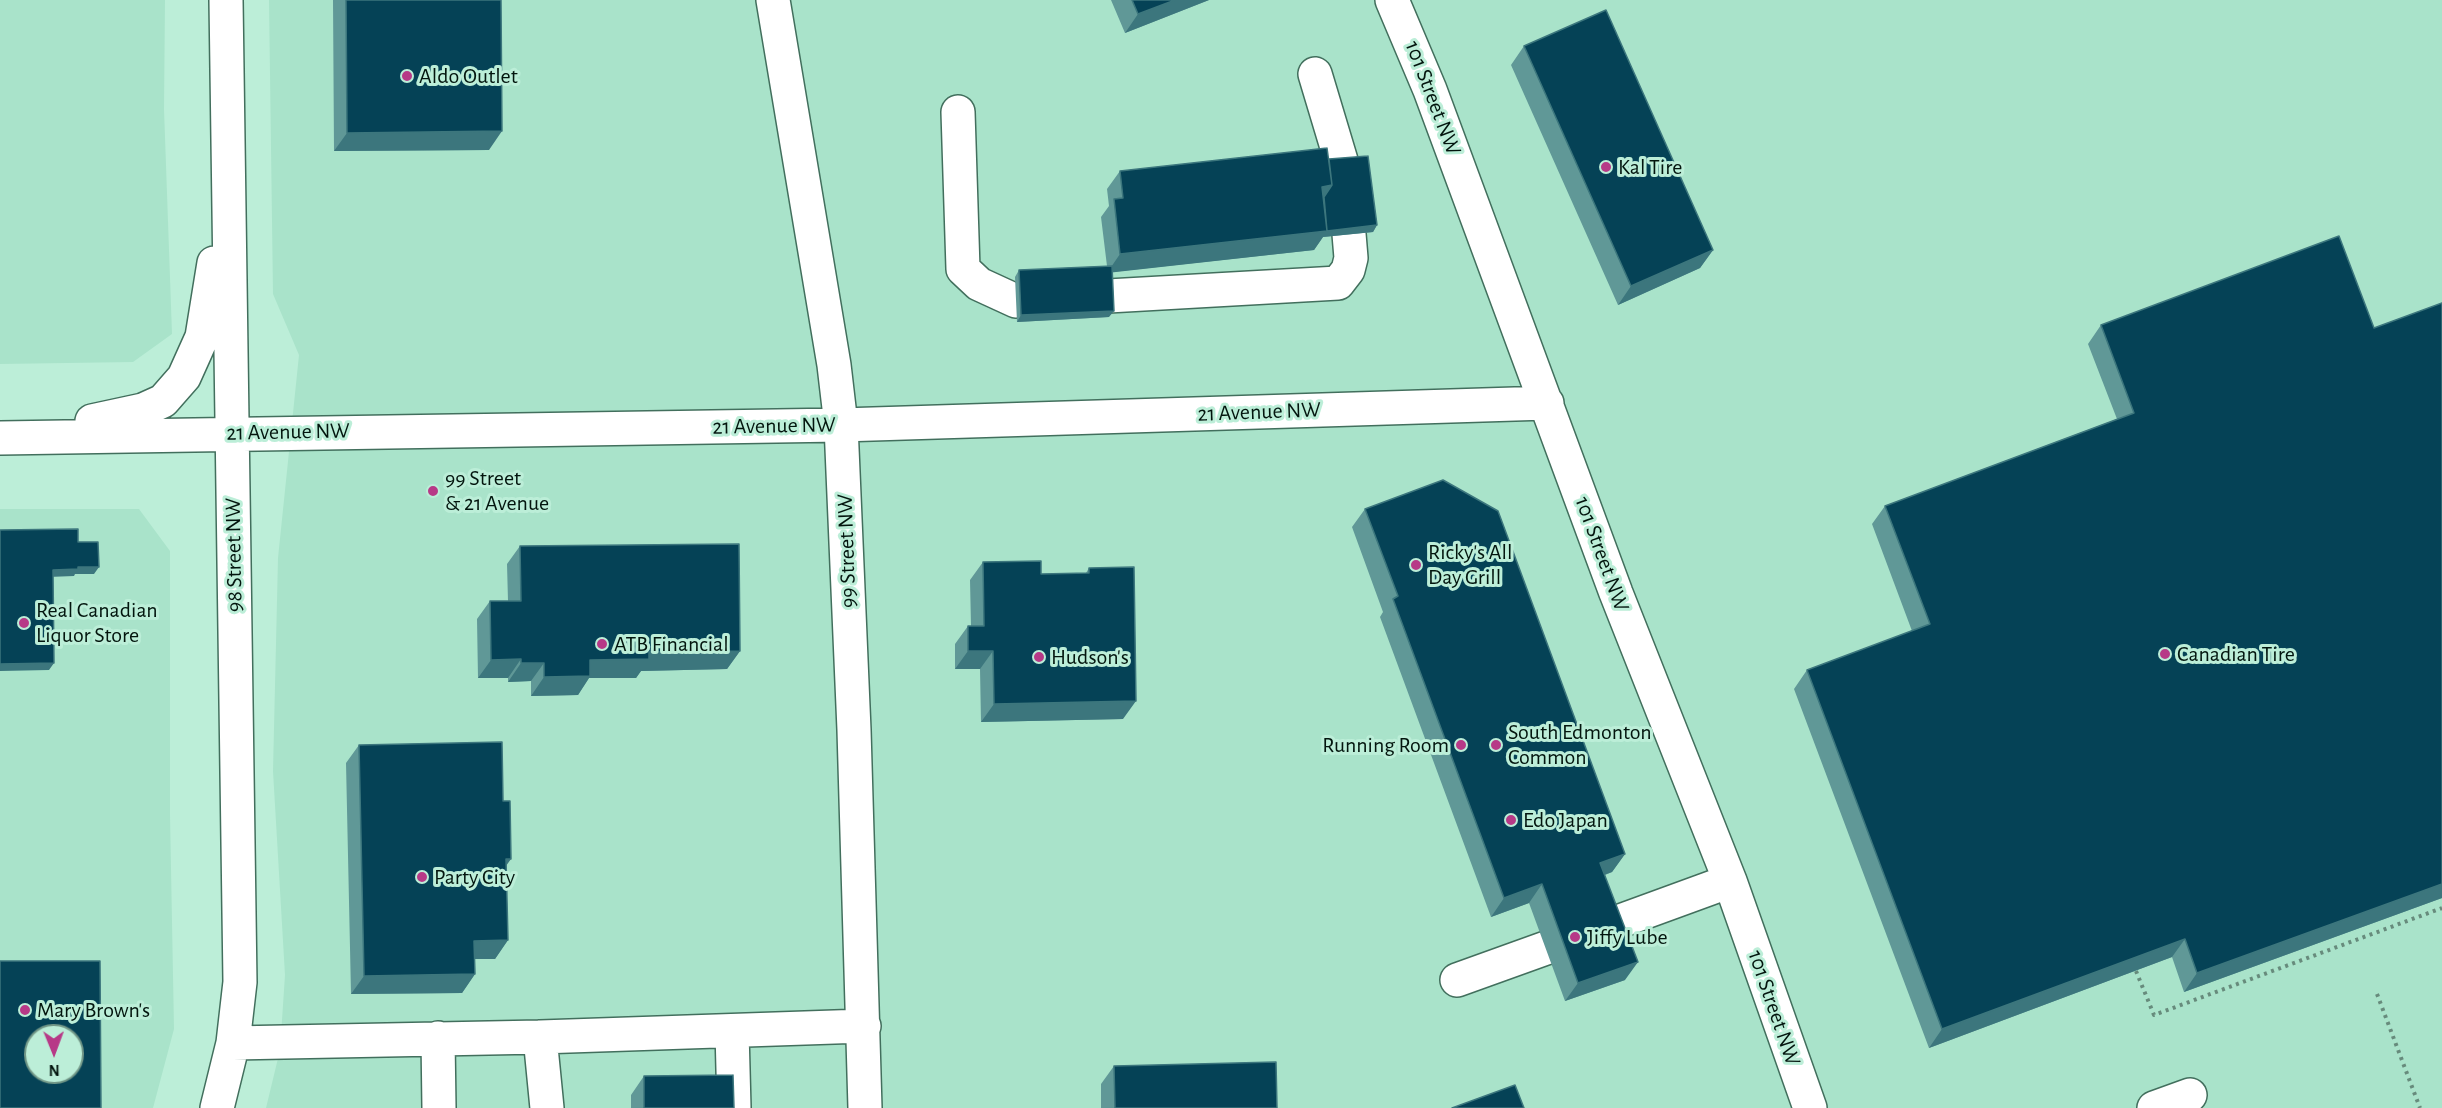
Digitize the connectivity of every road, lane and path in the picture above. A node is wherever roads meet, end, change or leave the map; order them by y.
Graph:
1 (226, 0) edge
2 (773, 0) edge
3 (1392, 0) edge
4 (1315, 74) dead end
5 (958, 112) dead end
6 (1342, 164) edge
7 (227, 182) junction
8 (1349, 234) edge
9 (1108, 296) edge
10 (1016, 301) dead end
11 (1547, 403) junction
12 (841, 425) junction
13 (232, 433) junction
14 (0, 435) edge
15 (1730, 881) junction
16 (2442, 908) edge
17 (2376, 922) edge
18 (1604, 927) edge
19 (2380, 931) junction
20 (1546, 948) dead end
21 (2136, 971) edge
22 (1457, 980) dead end
23 (2377, 994) dead end
24 (864, 1026) junction
25 (732, 1031) junction
26 (540, 1037) junction
27 (438, 1038) junction
28 (233, 1043) junction
29 (2190, 1095) dead end
30 (217, 1108) edge
31 (439, 1108) edge
32 (547, 1108) edge
33 (734, 1108) edge
34 (866, 1108) edge
35 (1810, 1108) edge
36 (2154, 1108) edge
37 (2420, 1108) edge

1 - 7 street, 98 Street NW
2 - 12 street, 99 Street NW
3 - 11 street, 101 Street NW
4 - 6 street
5 - 10 street
7 - 13 street, 98 Street NW
7 - 14 street
8 - 9 street
11 - 12 street, 21 Avenue NW
11 - 15 street, 101 Street NW
12 - 13 street, 21 Avenue NW
12 - 24 street, 99 Street NW
13 - 14 street, 21 Avenue NW
13 - 28 street, 98 Street NW
15 - 18 street
15 - 35 street, 101 Street NW
16 - 19 path
17 - 19 path
19 - 21 path
20 - 22 street
23 - 37 path
24 - 25 street
24 - 34 street, 99 Street NW
25 - 26 street
25 - 33 street
26 - 27 street
26 - 32 street
27 - 28 street
27 - 31 street
28 - 30 street, 98 Street NW
29 - 36 street

